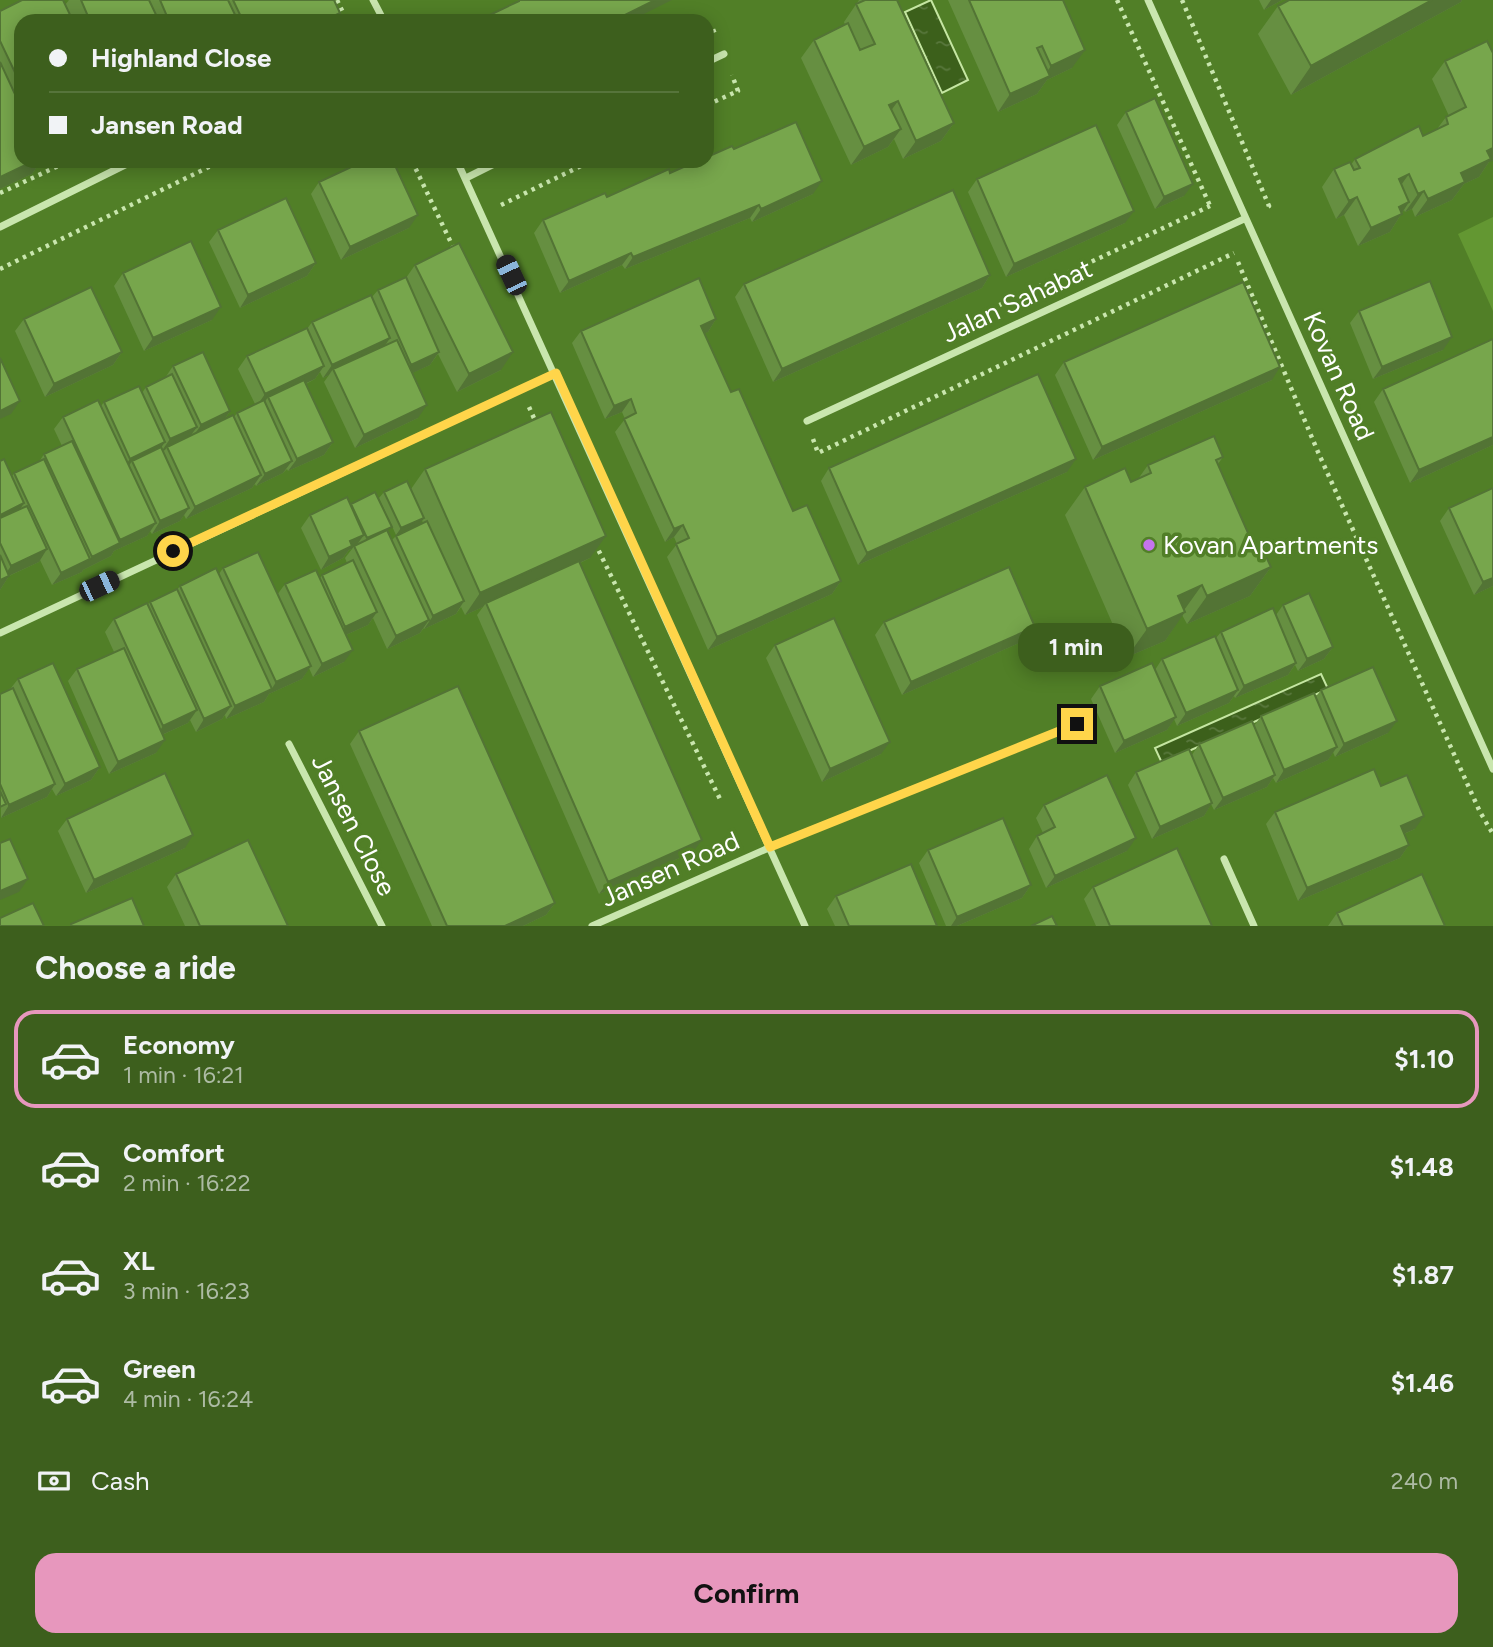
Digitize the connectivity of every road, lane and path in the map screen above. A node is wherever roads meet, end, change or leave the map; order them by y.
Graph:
1 (1117, 0) edge
2 (1148, 0) edge
3 (1182, 0) edge
4 (724, 54) joint
5 (714, 59) edge
6 (714, 103) edge
7 (54, 168) edge
8 (119, 168) edge
9 (207, 168) edge
10 (415, 168) edge
11 (461, 168) edge
12 (486, 168) edge
13 (576, 168) edge
14 (466, 178) junction
15 (0, 193) edge
16 (497, 206) dead end
17 (1244, 219) junction
18 (0, 226) edge
19 (1222, 229) junction
20 (1234, 253) junction
21 (460, 262) edge
22 (0, 268) edge
23 (556, 373) junction
24 (520, 388) junction
25 (807, 421) joint
26 (544, 438) edge
27 (592, 536) edge
28 (0, 633) edge
29 (1077, 724) dead end
30 (289, 744) dead end
31 (1493, 769) edge
32 (724, 807) dead end
33 (1493, 834) edge
34 (770, 847) junction
35 (1224, 859) dead end
36 (382, 926) edge
37 (592, 926) edge
38 (805, 926) edge
39 (1254, 926) edge

1 - 19 path
2 - 17 street, Kovan Road
3 - 17 path
4 - 5 street
4 - 6 path
7 - 15 path
8 - 18 street
9 - 22 path
10 - 21 path
11 - 14 street
12 - 14 street
13 - 16 path
14 - 23 street
17 - 19 street, Jalan Sahabat
17 - 31 street, Kovan Road
19 - 20 path
19 - 25 street, Jalan Sahabat
20 - 25 path
20 - 33 path
23 - 24 street
23 - 34 street
24 - 26 path
24 - 28 street
27 - 32 path
29 - 34 street, Jansen Road
30 - 36 street, Jansen Close
34 - 37 street, Jansen Road
34 - 38 street
35 - 39 street

